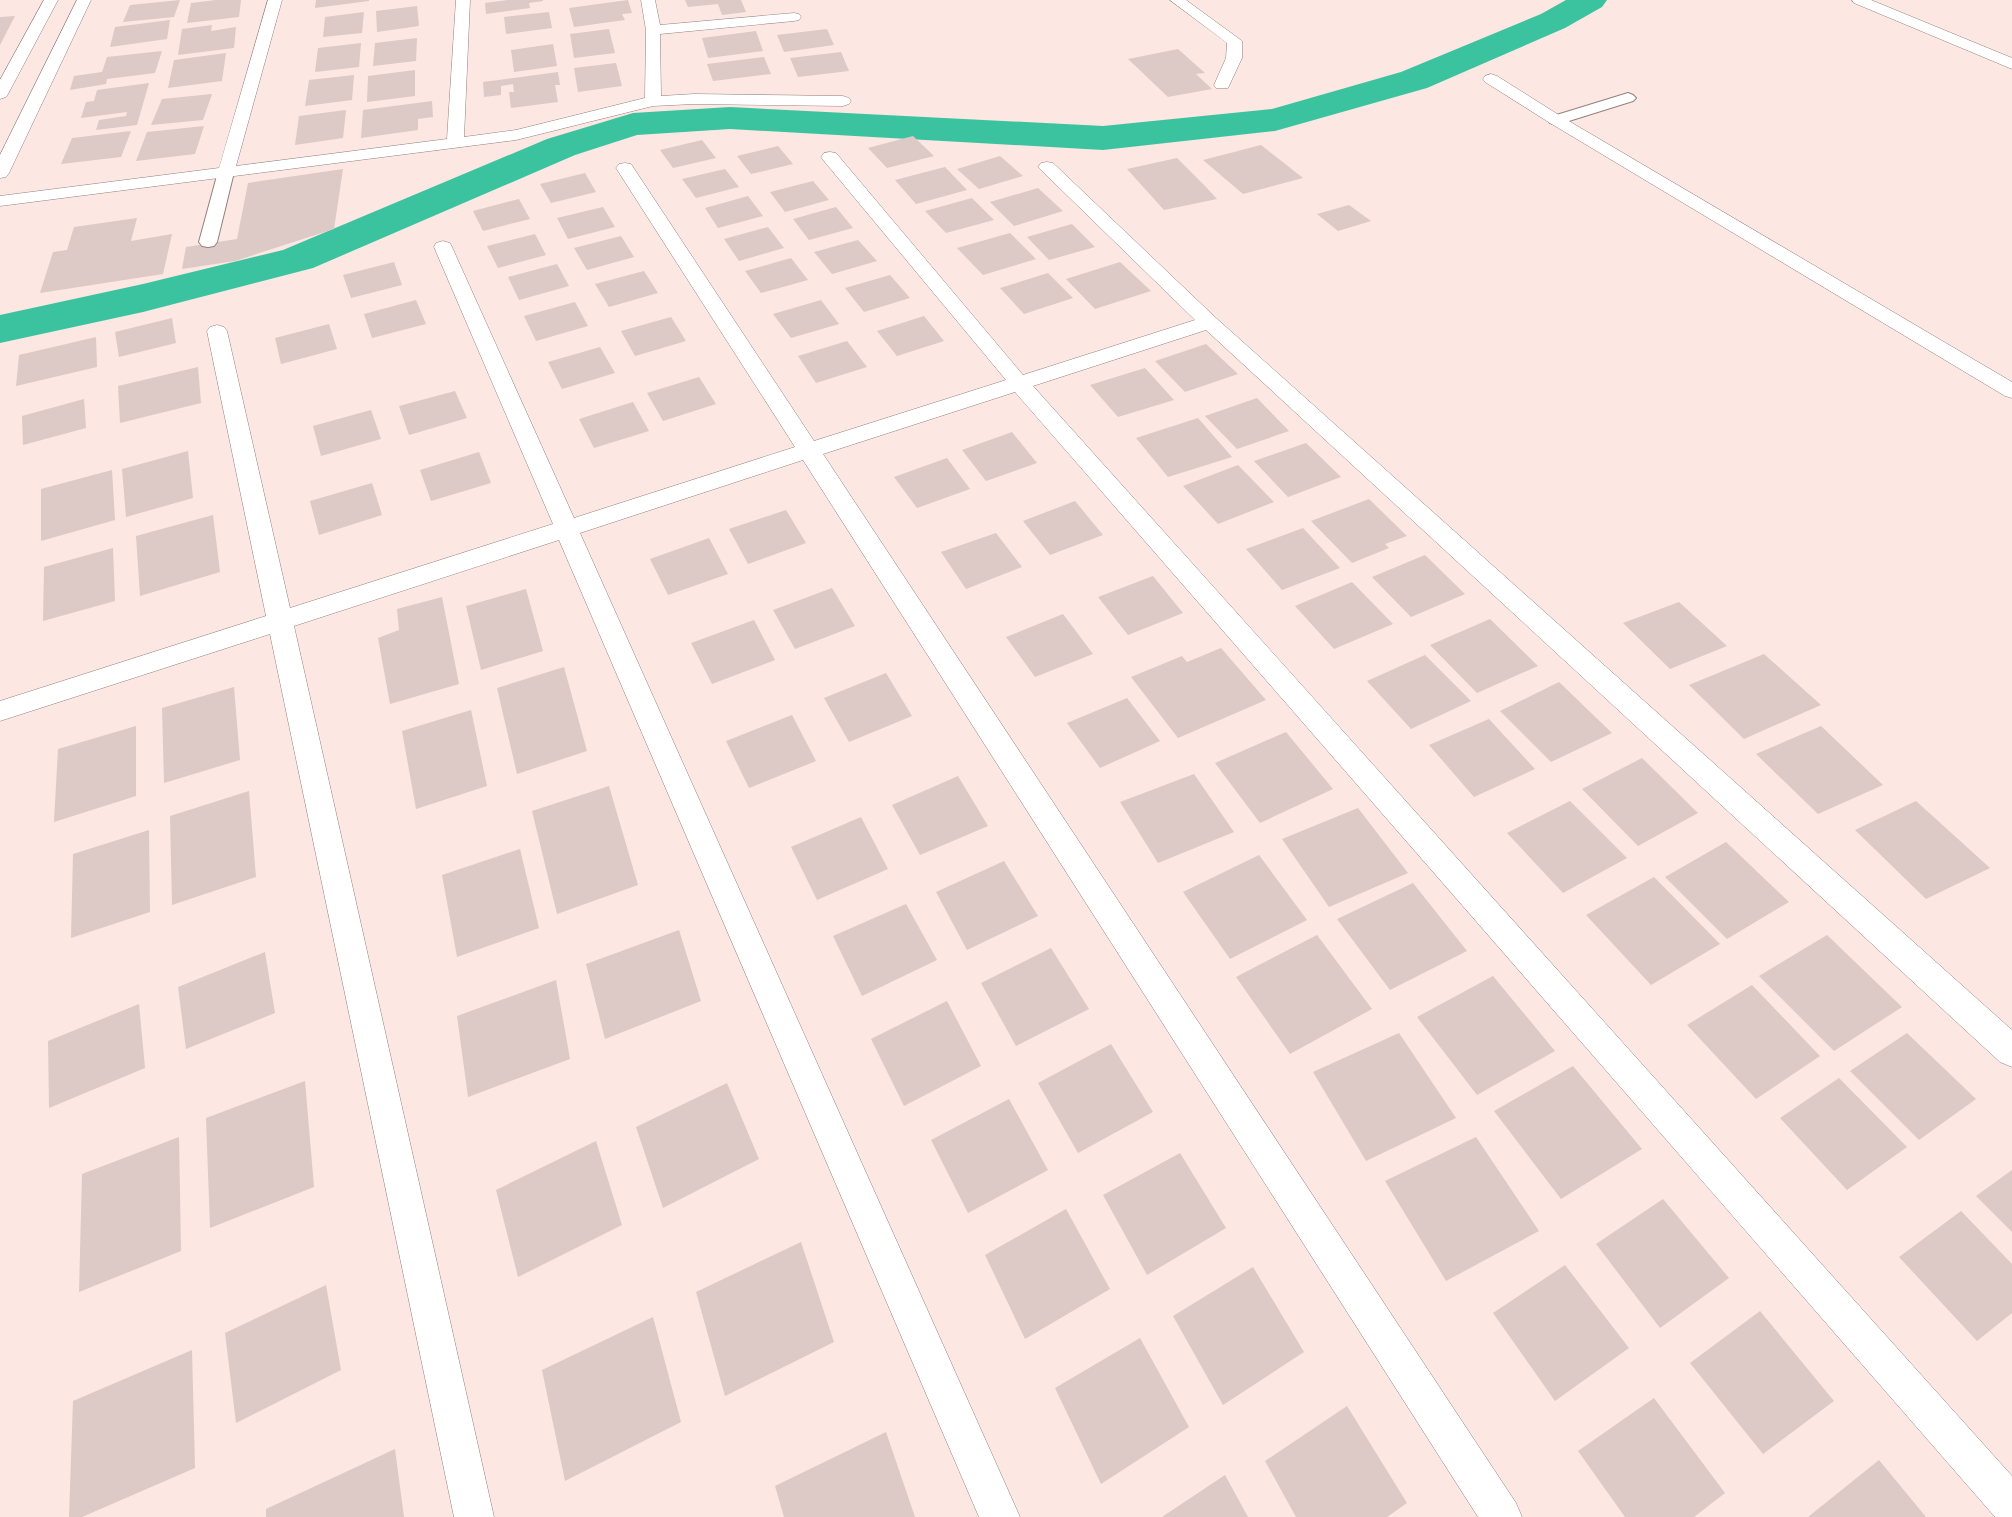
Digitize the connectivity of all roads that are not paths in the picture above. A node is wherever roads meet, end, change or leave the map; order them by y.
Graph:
1 (51, 0) edge
2 (84, 0) edge
3 (275, 0) edge
4 (463, 0) edge
5 (648, 0) edge
6 (1177, 0) edge
7 (1859, 0) edge
8 (794, 16) dead end
9 (653, 30) junction
10 (67, 32) junction
11 (32, 35) junction
12 (2012, 64) edge
13 (1492, 79) dead end
14 (1222, 85) dead end
15 (0, 94) edge
16 (1628, 98) dead end
17 (653, 101) junction
18 (843, 101) dead end
19 (1556, 120) junction
20 (455, 144) junction
21 (830, 157) dead end
22 (1047, 167) dead end
23 (625, 168) dead end
24 (226, 172) junction
25 (0, 173) edge
26 (0, 201) edge
27 (208, 242) dead end
28 (443, 247) dead end
29 (1209, 322) junction
30 (217, 330) dead end
31 (1019, 383) junction
32 (2012, 391) edge
33 (809, 451) junction
34 (566, 528) junction
35 (280, 621) junction
36 (0, 711) edge
37 (2012, 1051) edge
38 (2012, 1506) edge
39 (474, 1517) edge
40 (1000, 1517) edge
41 (1502, 1517) edge

1 - 11 street
2 - 10 street
3 - 24 street
4 - 20 street
5 - 9 street
6 - 14 street
7 - 12 street
8 - 9 street
9 - 17 street
10 - 11 street
10 - 25 street
11 - 15 street
13 - 19 street
16 - 19 lane
17 - 18 street
17 - 20 street
19 - 32 street
20 - 24 street
21 - 31 street
22 - 29 street
23 - 33 street
24 - 26 street
24 - 27 lane
28 - 34 street
29 - 31 street
29 - 37 street
30 - 35 street
31 - 33 street
31 - 38 street
33 - 34 street
33 - 41 street
34 - 35 street
34 - 40 street
35 - 36 street
35 - 39 street

